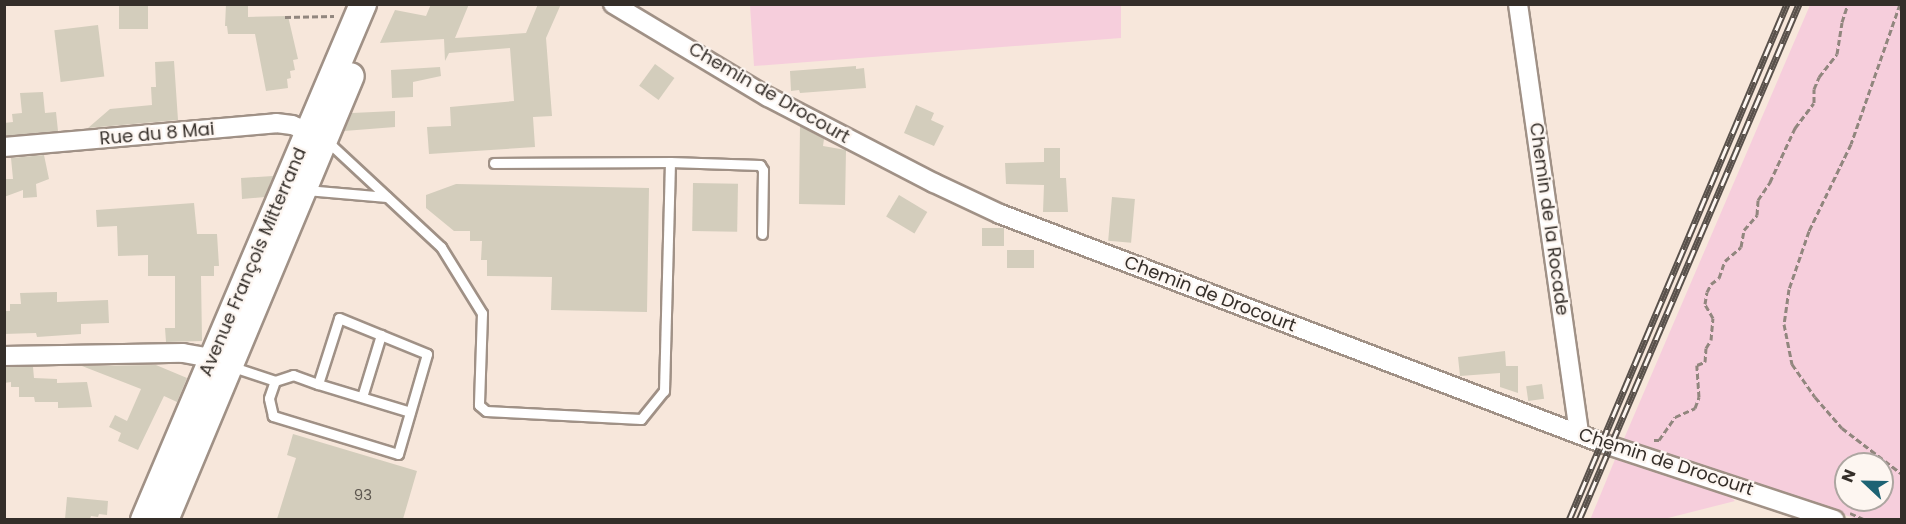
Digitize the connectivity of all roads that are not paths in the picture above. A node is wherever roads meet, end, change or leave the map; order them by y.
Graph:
1 (382, 4) edge
2 (614, 4) edge
3 (1518, 4) edge
4 (639, 10) edge
5 (360, 12) edge
6 (316, 135) junction
7 (4, 147) edge
8 (670, 162) junction
9 (494, 163) dead end
10 (303, 190) junction
11 (387, 197) junction
12 (762, 234) dead end
13 (381, 335) junction
14 (4, 356) edge
15 (221, 362) junction
16 (275, 381) junction
17 (318, 384) junction
18 (362, 397) junction
19 (410, 412) junction
20 (1579, 434) junction
21 (144, 519) edge
22 (165, 519) edge
23 (1835, 519) edge

1 - 6 main road, Avenue François Mitterrand
2 - 4 street, Chemin de Drocourt
3 - 20 street, Chemin de la Rocade
4 - 20 street, Chemin de Drocourt
5 - 6 main road, Avenue François Mitterrand
6 - 7 street, Rue du 8 Mai
6 - 10 main road, Avenue François Mitterrand
6 - 11 lane
6 - 15 main road, Avenue François Mitterrand
8 - 9 lane
8 - 11 lane
8 - 12 lane
10 - 11 lane
10 - 15 main road, Avenue François Mitterrand
13 - 17 lane
13 - 18 lane
13 - 19 lane
14 - 15 street
15 - 16 lane
15 - 21 main road, Avenue François Mitterrand
15 - 22 main road, Avenue François Mitterrand
16 - 17 lane
16 - 19 lane
17 - 18 lane
18 - 19 lane
20 - 23 street, Chemin de Drocourt

